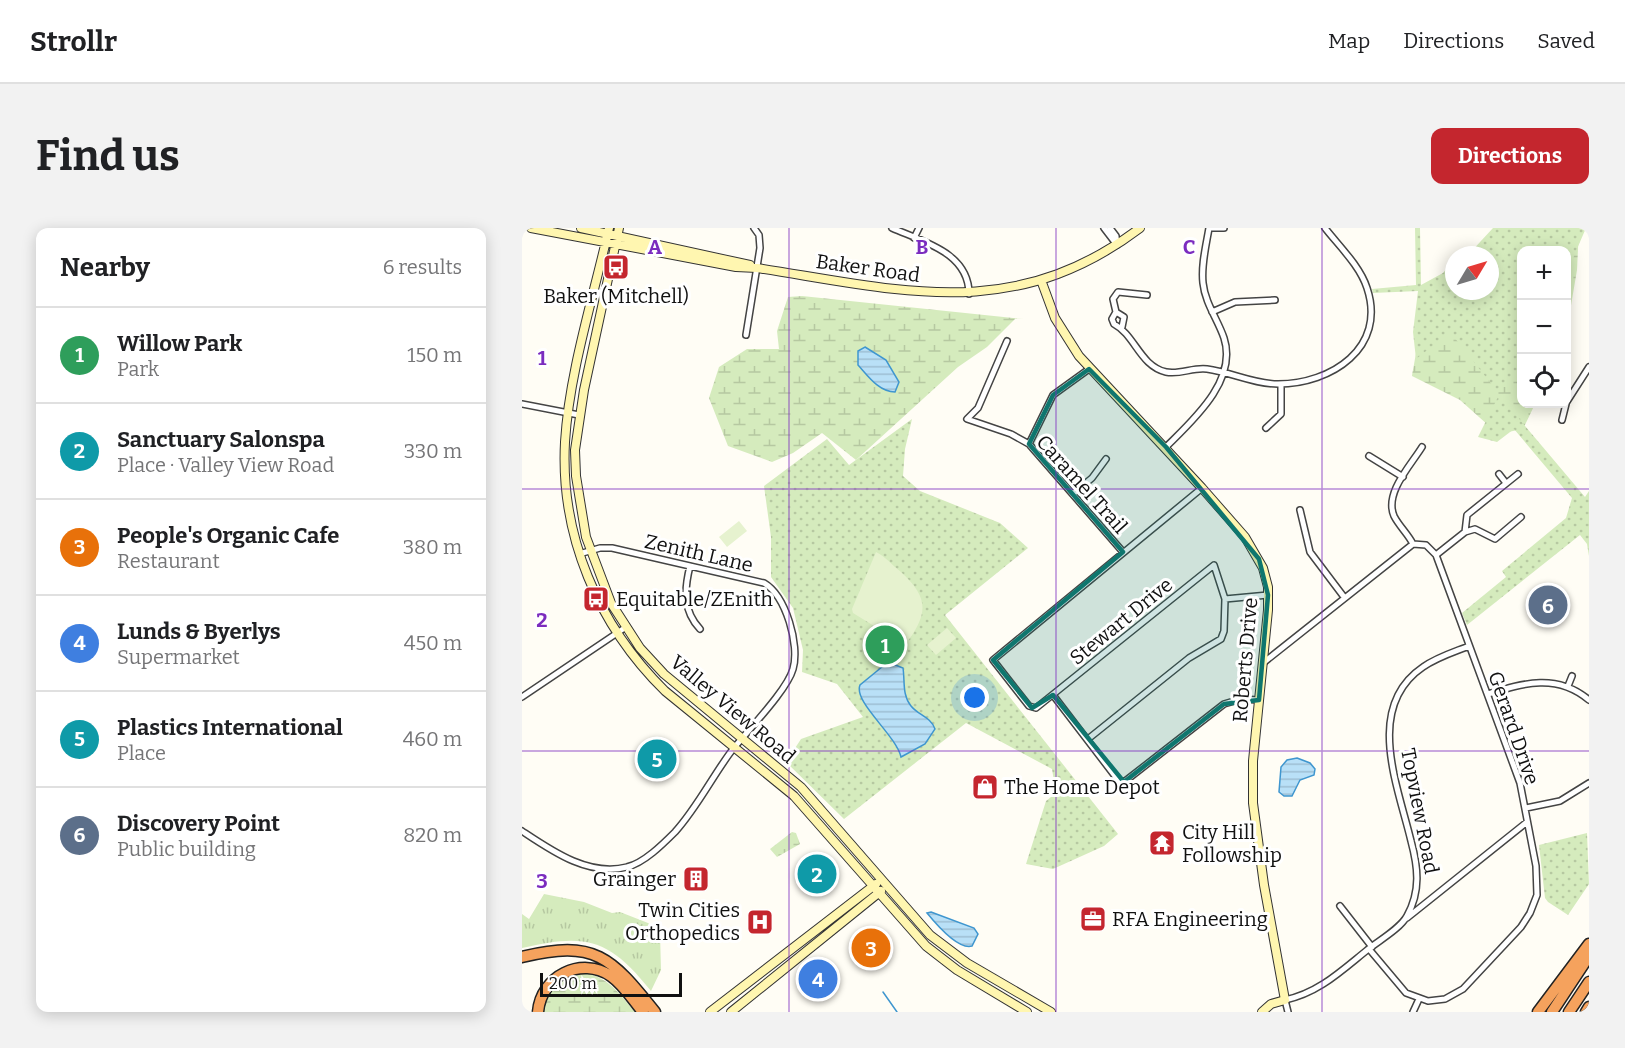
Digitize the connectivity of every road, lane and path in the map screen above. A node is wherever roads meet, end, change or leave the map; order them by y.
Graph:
1 (531, 228) edge
2 (581, 228) edge
3 (754, 228) edge
4 (892, 228) edge
5 (919, 228) edge
6 (1104, 228) edge
7 (1110, 228) edge
8 (1140, 228) edge
9 (1210, 228) edge
10 (1224, 228) edge
11 (1325, 228) edge
12 (609, 231) edge
13 (618, 232) edge
14 (914, 237) junction
15 (606, 243) junction
16 (616, 245) junction
17 (1117, 245) junction
18 (757, 268) junction
19 (1041, 280) junction
20 (969, 294) junction
21 (1147, 295) dead end
22 (1275, 300) dead end
23 (1116, 312) junction
24 (1212, 312) junction
25 (1122, 327) junction
26 (746, 335) dead end
27 (1007, 341) dead end
28 (1589, 367) edge
29 (1089, 369) junction
30 (1222, 374) junction
31 (1281, 384) junction
32 (1571, 395) edge
33 (522, 404) edge
34 (1565, 408) edge
35 (569, 413) junction
36 (579, 415) junction
37 (1562, 420) dead end
38 (1266, 428) dead end
39 (1029, 444) junction
40 (1166, 447) junction
41 (1422, 447) dead end
42 (1369, 456) dead end
43 (1106, 459) dead end
44 (1499, 474) dead end
45 (1518, 474) dead end
46 (1403, 477) junction
47 (1506, 483) junction
48 (1200, 490) junction
49 (1074, 493) junction
50 (1300, 510) dead end
51 (1521, 517) dead end
52 (1464, 532) junction
53 (1413, 544) junction
54 (589, 551) junction
55 (1123, 552) junction
56 (579, 554) junction
57 (1436, 555) junction
58 (690, 566) junction
59 (1268, 595) junction
60 (1344, 597) junction
61 (1225, 599) junction
62 (626, 627) junction
63 (700, 629) dead end
64 (616, 633) junction
65 (1469, 646) junction
66 (1263, 663) junction
67 (1572, 675) dead end
68 (1568, 686) junction
69 (1488, 694) junction
70 (1053, 695) junction
71 (522, 697) edge
72 (1259, 700) junction
73 (1589, 700) edge
74 (741, 738) junction
75 (1088, 740) junction
76 (734, 748) junction
77 (1589, 783) edge
78 (1526, 808) junction
79 (1527, 822) junction
80 (522, 831) edge
81 (884, 883) junction
82 (876, 890) junction
83 (1340, 906) dead end
84 (1407, 918) junction
85 (1589, 944) edge
86 (1370, 948) junction
87 (1589, 956) edge
88 (522, 957) edge
89 (1589, 982) edge
90 (1419, 999) junction
91 (1285, 1000) junction
92 (1589, 1007) edge
93 (538, 1012) edge
94 (643, 1012) edge
95 (655, 1012) edge
96 (710, 1012) edge
97 (731, 1012) edge
98 (1028, 1012) edge
99 (1051, 1012) edge
100 (1262, 1012) edge
101 (1288, 1012) edge
102 (1413, 1012) edge
103 (1538, 1012) edge
104 (1552, 1012) edge
105 (1569, 1012) edge
106 (1586, 1012) edge

1 - 15 main road, Baker Road
2 - 12 main road, Baker Road
3 - 18 street
4 - 14 street
5 - 14 street
6 - 17 street
7 - 17 street
8 - 17 main road, Baker Road
9 - 10 street
9 - 24 street
11 - 31 street
12 - 13 main road, Baker Road
12 - 15 main road, Valley View Road
13 - 16 main road, Valley View Road
13 - 18 main road, Baker Road
14 - 20 street
15 - 16 main road, Baker Road
15 - 35 main road, Valley View Road
16 - 18 main road, Baker Road
16 - 36 main road, Valley View Road
17 - 19 main road, Baker Road
18 - 20 main road, Baker Road
18 - 26 street
19 - 20 main road, Baker Road
19 - 29 main road, Roberts Drive
21 - 23 street
22 - 24 street
23 - 25 street
23 - 25 street
24 - 30 street
25 - 30 street
27 - 39 street, Caramel Trail
28 - 32 street
29 - 39 street
29 - 40 main road, Roberts Drive
30 - 31 street
30 - 40 street
31 - 38 street
33 - 35 street
34 - 37 street
35 - 36 street
35 - 56 main road, Valley View Road
36 - 54 main road, Valley View Road
39 - 49 street, Caramel Trail
40 - 48 main road, Roberts Drive
41 - 46 street
42 - 46 street
43 - 49 street
44 - 47 street
45 - 47 street
46 - 53 street
47 - 52 street
48 - 55 street
48 - 59 main road, Roberts Drive
49 - 55 street, Caramel Trail
50 - 60 street
51 - 52 street
52 - 57 street
53 - 57 street
53 - 60 street
54 - 56 street, Zenith Lane
54 - 58 street, Zenith Lane
54 - 62 main road, Valley View Road
55 - 70 street, Stewart Drive
56 - 64 main road, Valley View Road
57 - 65 street, Gerard Drive
58 - 63 street
58 - 74 street, Zenith Lane
59 - 61 street
59 - 66 main road, Roberts Drive
60 - 66 street
61 - 70 street, Stewart Drive
61 - 75 street
62 - 64 street
62 - 74 main road, Valley View Road
64 - 71 street
64 - 76 main road, Valley View Road
65 - 69 street, Gerard Drive
65 - 84 street, Topview Road
66 - 72 main road, Roberts Drive
67 - 68 street
68 - 69 street
68 - 73 street
69 - 78 street, Gerard Drive
70 - 75 street
72 - 75 street
72 - 91 main road, Roberts Drive
74 - 76 street, Zenith Lane
74 - 81 main road, Valley View Road
76 - 80 street, Zenith Lane
76 - 82 main road, Valley View Road
77 - 78 street
78 - 79 street, Gerard Drive
79 - 84 street
79 - 90 street, Gerard Drive
81 - 82 main road
81 - 99 main road, Valley View Road
82 - 96 main road
82 - 97 main road
82 - 98 main road, Valley View Road
83 - 86 street
84 - 86 street
85 - 103 highway
86 - 90 street
86 - 91 street
87 - 104 highway
88 - 95 highway
89 - 105 highway
90 - 102 street
91 - 100 main road
91 - 101 street, Roberts Drive
92 - 106 highway
93 - 94 highway

